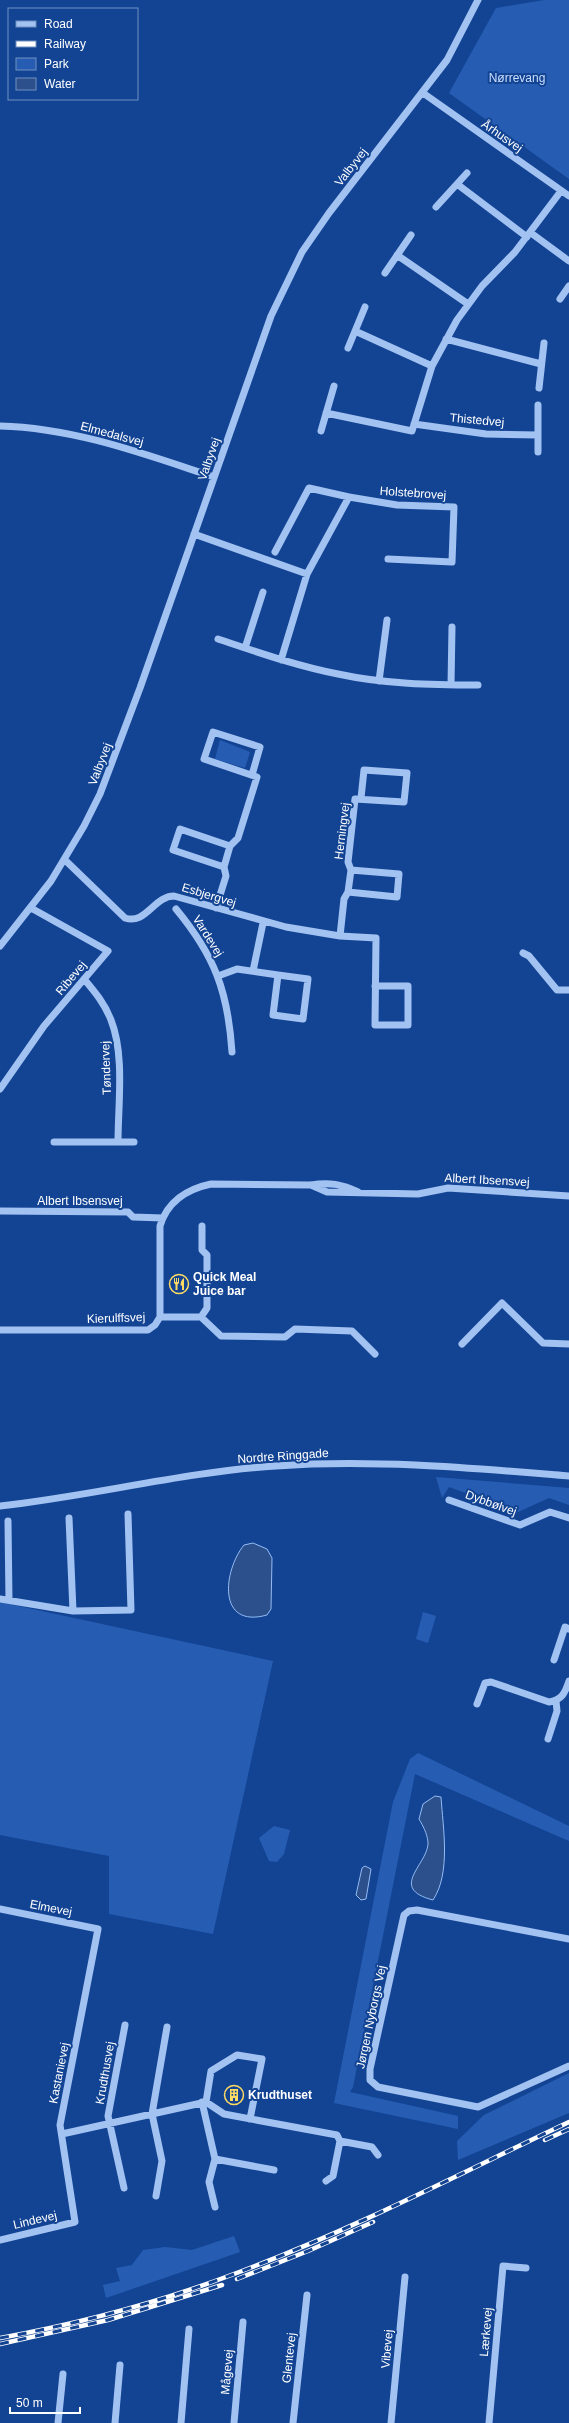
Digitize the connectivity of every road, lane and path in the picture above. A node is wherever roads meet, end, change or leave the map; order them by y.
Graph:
1 (478, 0) edge
2 (423, 93) junction
3 (467, 174) dead end
4 (457, 184) junction
5 (562, 191) junction
6 (569, 196) edge
7 (436, 207) dead end
8 (411, 235) dead end
9 (529, 235) junction
10 (397, 255) junction
11 (569, 261) edge
12 (384, 273) dead end
13 (569, 286) edge
14 (560, 299) dead end
15 (468, 304) junction
16 (365, 308) dead end
17 (355, 331) junction
18 (446, 338) junction
19 (544, 343) dead end
20 (348, 348) dead end
21 (541, 364) junction
22 (432, 366) junction
23 (334, 386) dead end
24 (538, 388) dead end
25 (538, 405) dead end
26 (326, 413) junction
27 (414, 424) junction
28 (0, 426) edge
29 (321, 431) dead end
30 (538, 435) junction
31 (538, 452) dead end
32 (214, 477) junction
33 (349, 497) junction
34 (194, 534) junction
35 (275, 552) dead end
36 (388, 559) dead end
37 (307, 574) junction
38 (263, 592) dead end
39 (387, 620) dead end
40 (452, 627) dead end
41 (218, 639) dead end
42 (245, 648) junction
43 (281, 660) junction
44 (379, 681) junction
45 (451, 685) junction
46 (478, 685) dead end
47 (252, 775) junction
48 (362, 798) junction
49 (230, 846) junction
50 (65, 860) junction
51 (224, 867) junction
52 (351, 870) junction
53 (348, 892) junction
54 (32, 908) junction
55 (216, 908) junction
56 (176, 909) dead end
57 (263, 922) junction
58 (340, 936) junction
59 (0, 946) edge
60 (523, 953) dead end
61 (253, 971) junction
62 (278, 975) junction
63 (218, 976) junction
64 (84, 979) junction
65 (375, 986) junction
66 (569, 990) edge
67 (232, 1052) dead end
68 (0, 1089) edge
69 (54, 1142) dead end
70 (118, 1142) junction
71 (134, 1142) dead end
72 (569, 1196) edge
73 (0, 1211) edge
74 (162, 1218) junction
75 (202, 1226) dead end
76 (160, 1317) junction
77 (201, 1317) junction
78 (0, 1330) edge
79 (462, 1344) dead end
80 (569, 1344) edge
81 (375, 1354) dead end
82 (569, 1476) edge
83 (449, 1500) dead end
84 (0, 1506) edge
85 (128, 1514) dead end
86 (69, 1518) dead end
87 (569, 1518) edge
88 (8, 1521) dead end
89 (0, 1599) edge
90 (10, 1600) junction
91 (73, 1611) junction
92 (569, 1629) edge
93 (554, 1660) dead end
94 (569, 1680) edge
95 (556, 1701) junction
96 (477, 1704) dead end
97 (548, 1739) dead end
98 (0, 1909) edge
99 (98, 1929) joint
100 (569, 1940) edge
101 (125, 2025) dead end
102 (167, 2027) dead end
103 (569, 2066) edge
104 (204, 2102) junction
105 (152, 2114) junction
106 (250, 2119) junction
107 (109, 2124) junction
108 (62, 2134) junction
109 (340, 2141) junction
110 (378, 2155) dead end
111 (215, 2159) junction
112 (274, 2170) dead end
113 (326, 2181) dead end
114 (124, 2188) dead end
115 (156, 2196) dead end
116 (215, 2207) dead end
117 (75, 2222) joint
118 (0, 2240) edge
119 (526, 2268) dead end
120 (405, 2277) dead end
121 (306, 2295) dead end
122 (242, 2322) dead end
123 (189, 2329) dead end
124 (120, 2365) dead end
125 (63, 2374) dead end
126 (58, 2423) edge
127 (115, 2423) edge
128 (180, 2423) edge
129 (234, 2423) edge
130 (293, 2423) edge
131 (391, 2423) edge
132 (489, 2423) edge

1 - 2 street, Valbyvej
2 - 5 street, Århusvej
2 - 32 street, Valbyvej
3 - 4 street
4 - 7 street
4 - 9 street
5 - 6 street, Århusvej
5 - 9 street
8 - 10 street
9 - 11 street
9 - 15 street
10 - 12 street
10 - 15 street
13 - 14 street
15 - 18 street
16 - 17 street
17 - 20 street
17 - 22 street
18 - 21 street
18 - 22 street
19 - 21 street
21 - 24 street
22 - 27 street
23 - 26 street
25 - 30 street
26 - 27 street, Thistedvej
26 - 29 street
27 - 30 street, Thistedvej
28 - 32 street, Elmedalsvej
30 - 31 street
32 - 34 street, Valbyvej
33 - 35 street, Holstebrovej
33 - 36 street, Holstebrovej
33 - 37 street
34 - 37 street
34 - 50 street, Valbyvej
37 - 43 street
38 - 42 street
39 - 44 street
40 - 45 street
41 - 42 street
42 - 43 street
43 - 44 street
44 - 45 street
45 - 46 street
47 - 47 street
47 - 49 street
48 - 48 street, Herningvej
48 - 52 street, Herningvej
49 - 51 street
49 - 51 street
50 - 54 street, Valbyvej
50 - 55 street, Esbjergvej
51 - 55 street
52 - 53 street, Herningvej
52 - 53 street, Herningvej
53 - 58 street, Herningvej
54 - 59 street, Valbyvej
54 - 64 street, Ribevej
55 - 57 street, Esbjergvej
56 - 63 street, Vardevej
57 - 58 street, Esbjergvej
57 - 61 street
58 - 65 street, Esbjergvej
60 - 66 street
61 - 62 street, Vardevej
61 - 63 street, Vardevej
62 - 62 street, Vardevej
63 - 67 street, Vardevej
64 - 68 street, Ribevej
64 - 70 street, Tøndervej
65 - 65 street
69 - 70 street
70 - 71 street
72 - 74 street, Albert Ibsensvej
73 - 74 street, Albert Ibsensvej
74 - 76 street
75 - 77 street
76 - 77 street, Kierulffsvej
76 - 78 street, Kierulffsvej
77 - 81 street
79 - 80 street
82 - 84 street, Nordre Ringgade
83 - 87 street, Dybbølvej
85 - 91 street
86 - 91 street
88 - 90 street
89 - 90 street
90 - 91 street
92 - 93 street
94 - 95 street
95 - 96 street
95 - 97 street
98 - 99 street, Elmevej
99 - 108 street, Kastanievej
100 - 103 street, Jørgen Nyborgs Vej
101 - 107 street, Krudthusvej
102 - 105 street
104 - 105 street
104 - 106 street
104 - 106 street
104 - 111 street
105 - 107 street
105 - 115 street
106 - 109 street
107 - 108 street
107 - 114 street, Krudthusvej
108 - 117 street, Kastanievej
109 - 110 street
109 - 113 street
111 - 112 street
111 - 116 street
117 - 118 street, Lindevej
119 - 132 street, Lærkevej
120 - 131 street, Vibevej
121 - 130 street, Glentevej
122 - 129 street, Mågevej
123 - 128 street
124 - 127 street
125 - 126 street

